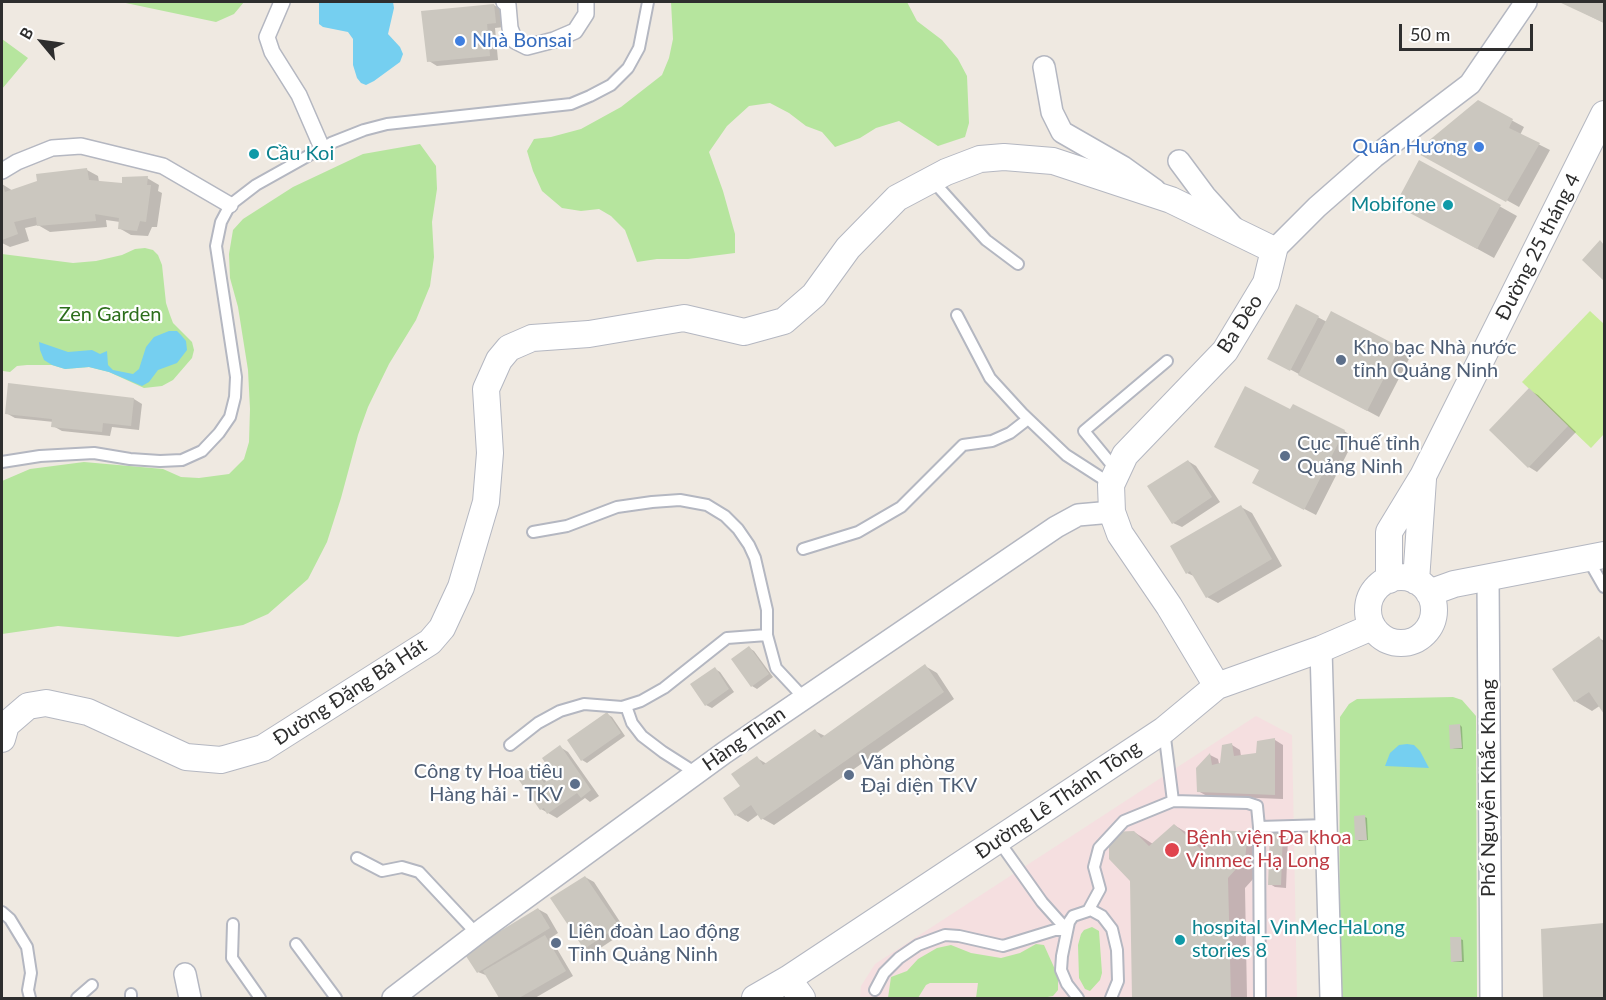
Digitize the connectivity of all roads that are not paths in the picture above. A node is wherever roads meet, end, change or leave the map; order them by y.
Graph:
1 (282, 2) edge
2 (504, 2) edge
3 (586, 2) edge
4 (648, 2) edge
5 (1526, 2) edge
6 (1044, 67) dead end
7 (1605, 114) edge
8 (322, 148) junction
9 (1179, 161) dead end
10 (2, 171) edge
11 (932, 180) junction
12 (1171, 201) junction
13 (230, 205) junction
14 (1238, 232) junction
15 (1275, 250) junction
16 (1018, 264) dead end
17 (957, 315) dead end
18 (1167, 361) dead end
19 (1028, 419) junction
20 (2, 462) edge
21 (1424, 476) junction
22 (1114, 478) junction
23 (1112, 512) junction
24 (533, 532) dead end
25 (803, 549) dead end
26 (1596, 557) edge
27 (1488, 578) junction
28 (1389, 580) junction
29 (1422, 587) junction
30 (1605, 587) edge
31 (1372, 627) junction
32 (766, 635) junction
33 (1321, 649) junction
34 (1216, 686) junction
35 (804, 698) junction
36 (626, 706) junction
37 (1164, 730) junction
38 (2, 739) edge
39 (510, 745) dead end
40 (696, 773) junction
41 (1173, 801) junction
42 (1327, 825) junction
43 (1259, 827) junction
44 (998, 840) junction
45 (357, 858) dead end
46 (1088, 910) junction
47 (2, 912) edge
48 (233, 924) dead end
49 (1066, 930) junction
50 (477, 934) junction
51 (296, 944) dead end
52 (185, 974) dead end
53 (92, 985) dead end
54 (795, 989) edge
55 (875, 990) dead end
56 (30, 999) edge
57 (77, 999) edge
58 (190, 999) edge
59 (260, 999) edge
60 (336, 999) edge
61 (393, 999) edge
62 (755, 999) edge
63 (1078, 999) edge
64 (1111, 999) edge
65 (1260, 999) edge
66 (1331, 999) edge
67 (1491, 999) edge

1 - 8 street
2 - 3 street
4 - 8 lane
5 - 15 street, Ba Đèo
6 - 12 street
7 - 21 street, Đường 25 tháng 4
8 - 13 lane
9 - 14 street
10 - 13 street
11 - 12 street, Đường Đặng Bá Hát
11 - 16 lane
11 - 38 street, Đường Đặng Bá Hát
12 - 14 street, Đường Đặng Bá Hát
13 - 20 lane
14 - 15 street, Đường Đặng Bá Hát
15 - 22 street, Ba Đèo
17 - 19 lane
18 - 22 lane
19 - 22 lane
19 - 25 lane
21 - 28 street, Đường 25 tháng 4
21 - 29 street, Đường 25 tháng 4
22 - 23 street
23 - 34 street
23 - 35 street, Hàng Than
24 - 32 lane
26 - 27 street
26 - 30 lane
27 - 29 street
27 - 67 street, Phố Nguyễn Khắc Khang
28 - 29 street
28 - 31 street
29 - 31 street
31 - 33 street, Đường Lê Thánh Tông
32 - 35 lane
32 - 36 lane
33 - 34 street, Đường Lê Thánh Tông
33 - 42 street
34 - 37 street, Đường Lê Thánh Tông
35 - 40 street, Hàng Than
36 - 39 lane
36 - 40 lane
37 - 41 lane
37 - 44 street, Đường Lê Thánh Tông
40 - 50 street, Hàng Than
41 - 43 lane
41 - 46 lane
42 - 43 lane
42 - 66 street
43 - 65 lane
44 - 49 lane
44 - 54 street, Đường Lê Thánh Tông
45 - 50 lane
46 - 49 lane
46 - 64 lane
47 - 56 lane
48 - 59 lane
49 - 55 lane
49 - 63 lane
50 - 61 street, Hàng Than
51 - 60 lane
52 - 58 street
53 - 57 lane
54 - 62 street, Đường Lê Thánh Tông

